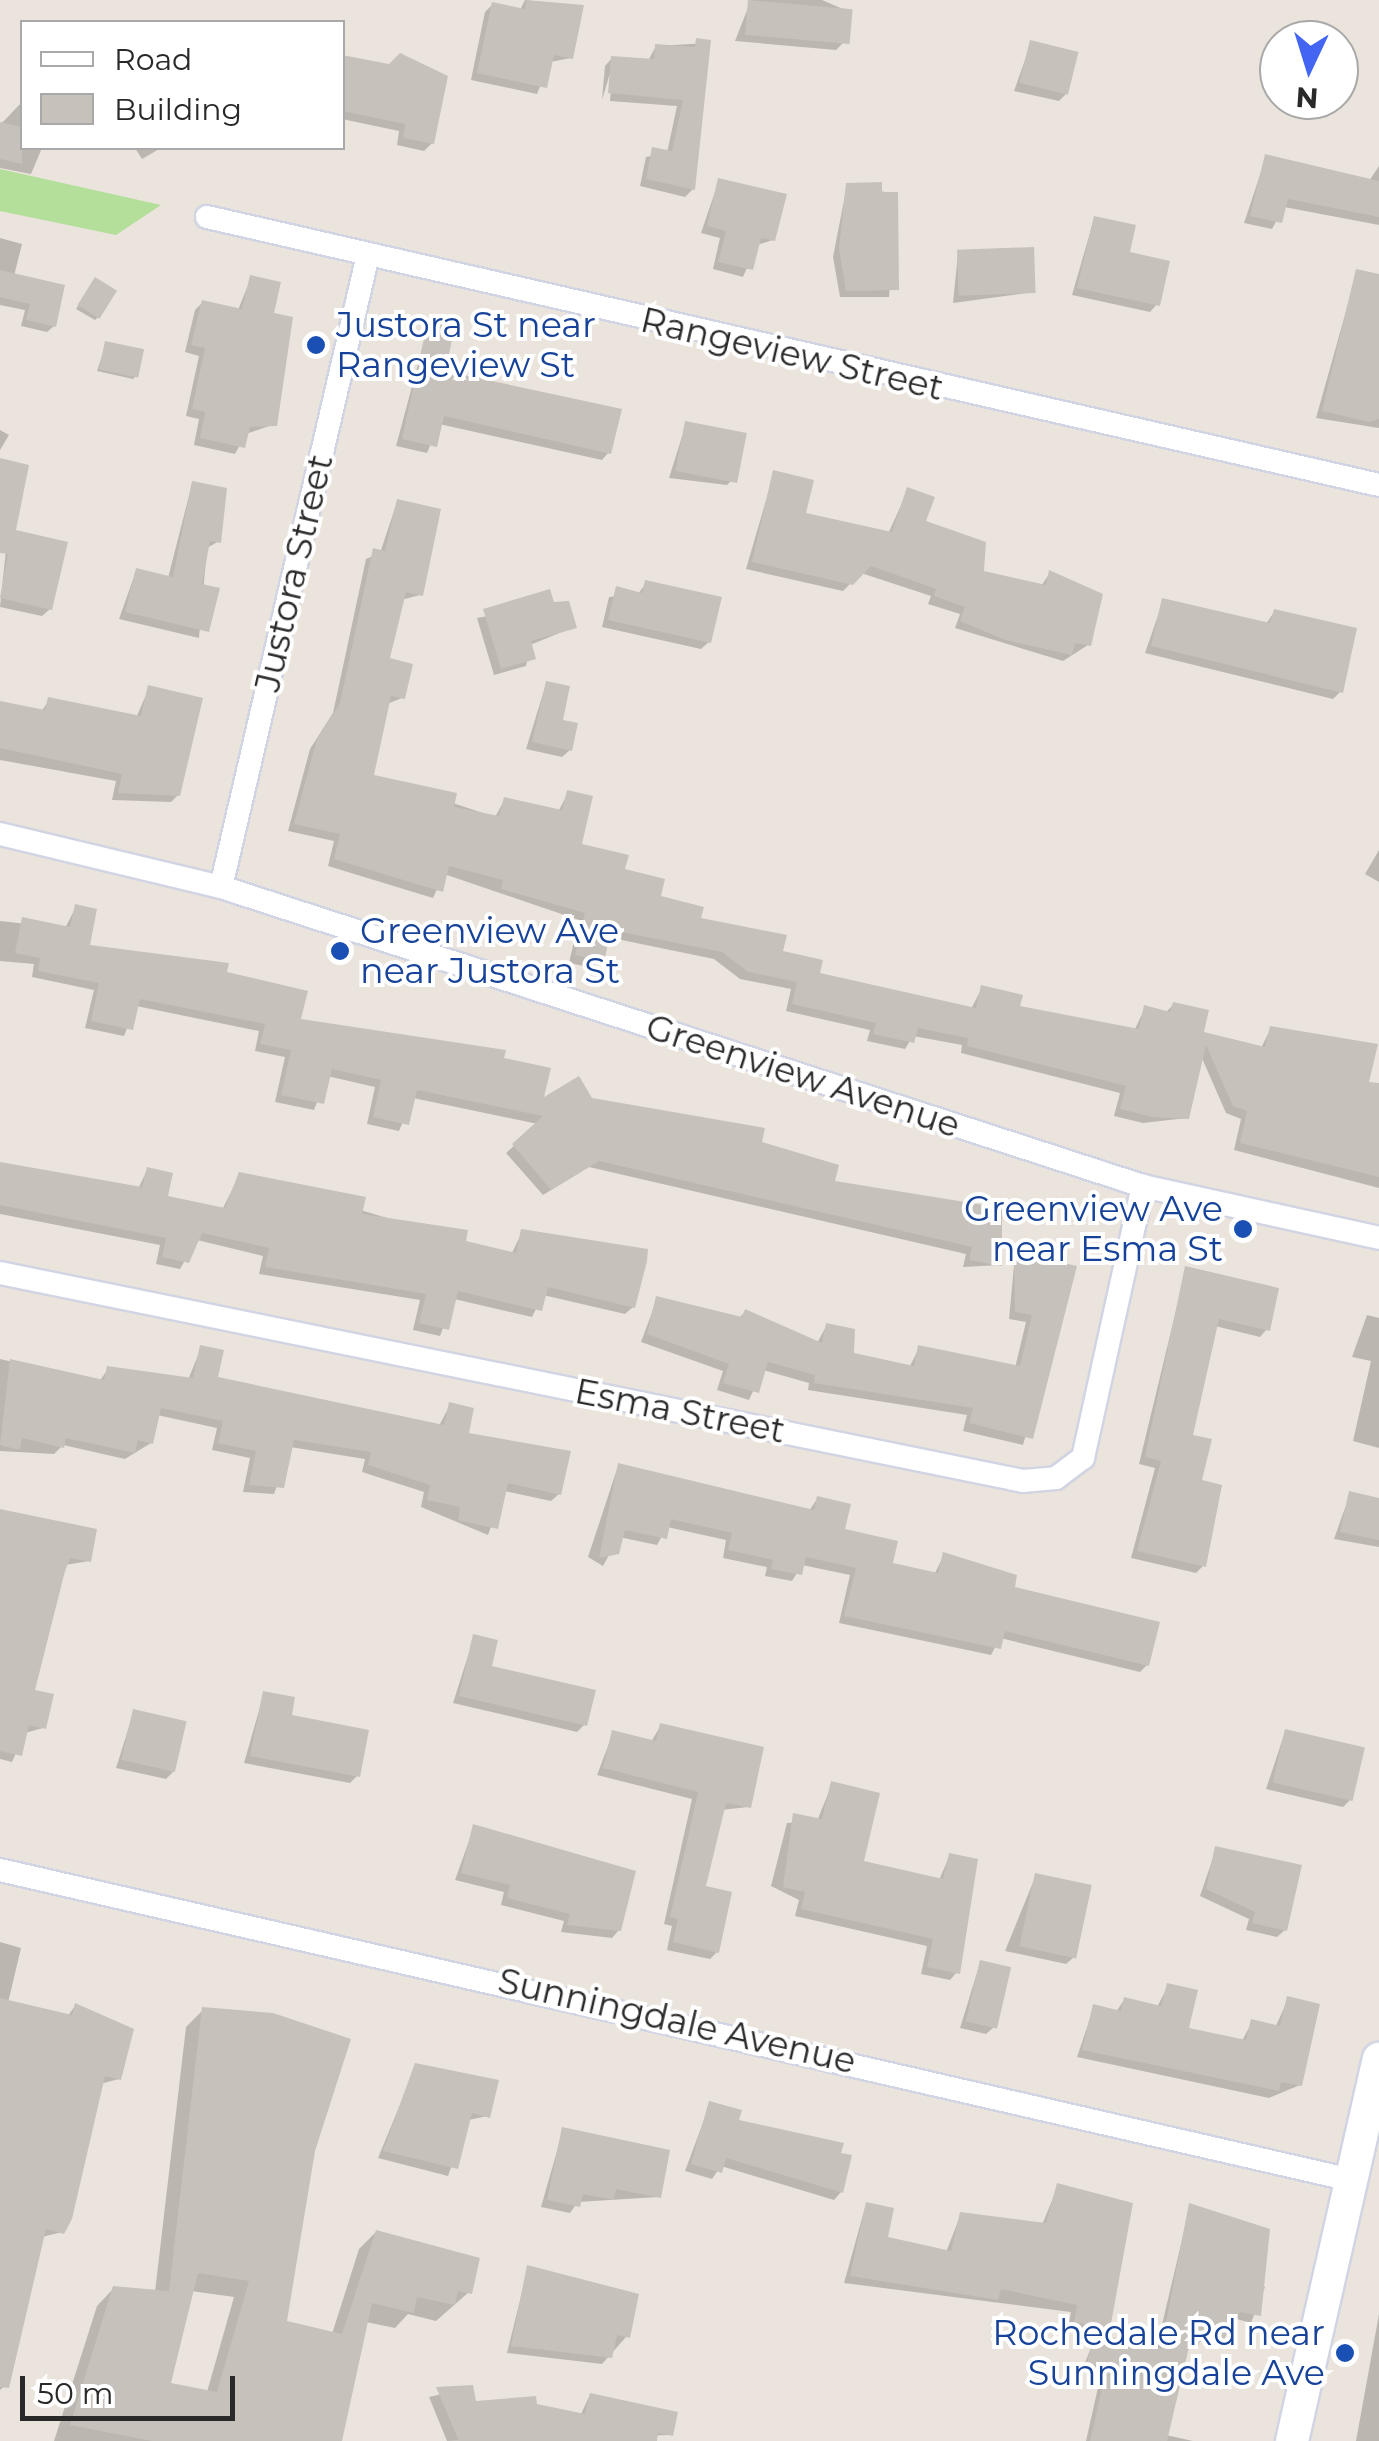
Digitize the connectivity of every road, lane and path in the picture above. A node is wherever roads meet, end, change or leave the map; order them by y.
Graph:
1 (207, 218) dead end
2 (367, 259) junction
3 (1379, 486) edge
4 (0, 834) edge
5 (221, 887) junction
6 (1143, 1186) junction
7 (1379, 1238) edge
8 (0, 1272) edge
9 (0, 1870) edge
10 (1379, 2059) edge
11 (1352, 2180) junction
12 (1292, 2441) edge

1 - 2 street, Rangeview Street
2 - 3 street, Rangeview Street
2 - 5 street, Justora Street
4 - 5 street, Greenview Avenue
5 - 6 street, Greenview Avenue
6 - 7 street, Greenview Avenue
6 - 8 street, Esma Street
9 - 11 street, Sunningdale Avenue
10 - 11 main road
11 - 12 main road

